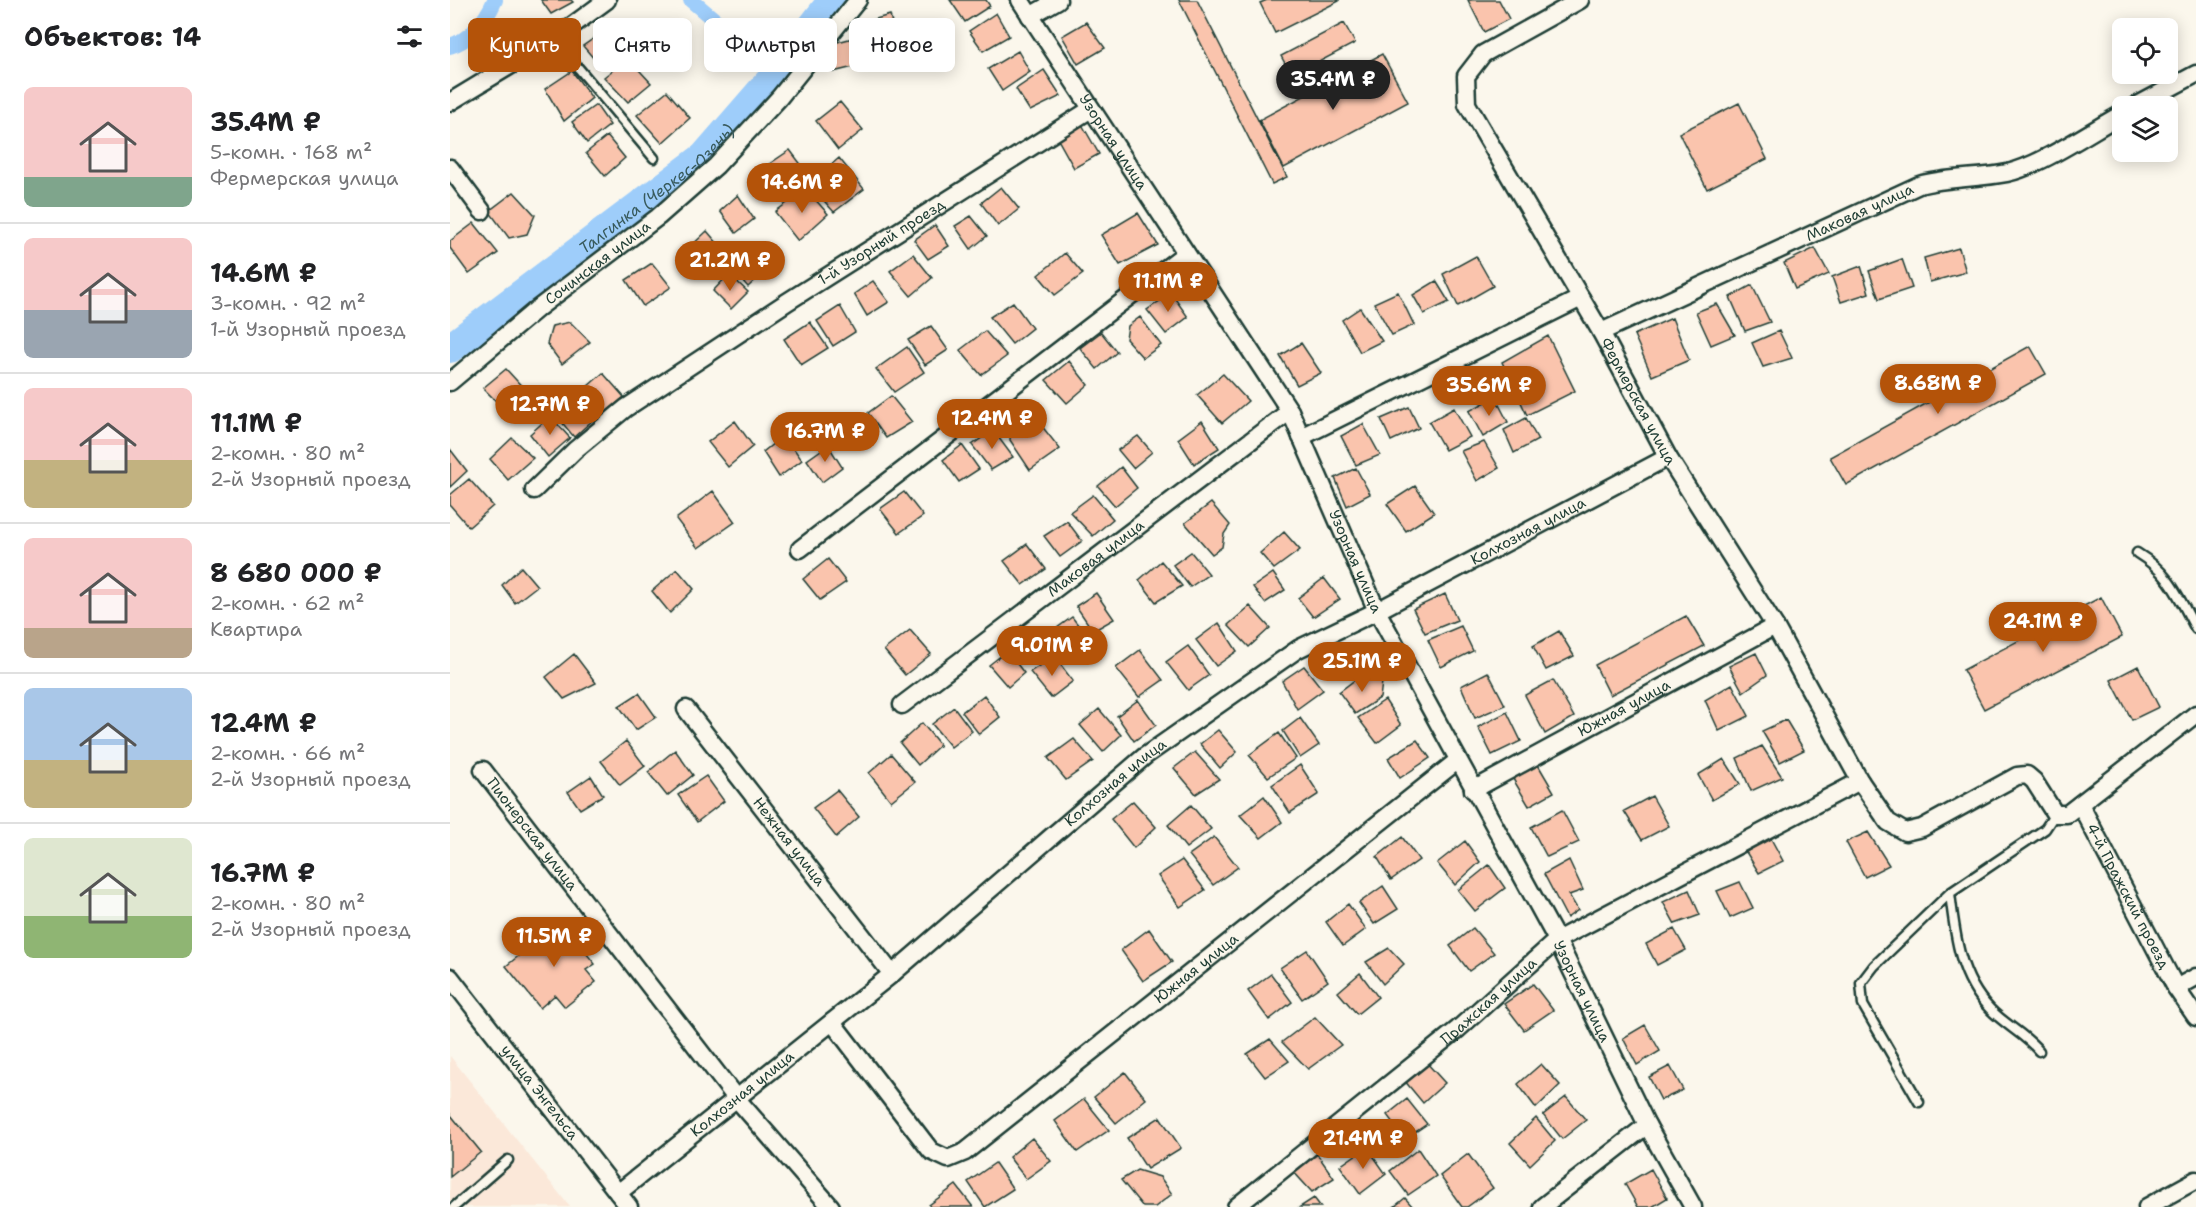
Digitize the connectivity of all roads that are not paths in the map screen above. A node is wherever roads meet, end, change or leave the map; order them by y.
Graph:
1 (607, 0) edge
2 (858, 0) edge
3 (1020, 0) edge
4 (1058, 0) edge
5 (1580, 0) edge
6 (1030, 16) junction
7 (581, 19) edge
8 (581, 71) edge
9 (500, 72) edge
10 (2196, 74) edge
11 (2155, 96) edge
12 (450, 102) edge
13 (1091, 109) junction
14 (2112, 119) edge
15 (654, 158) dead end
16 (450, 168) edge
17 (482, 211) dead end
18 (1186, 253) junction
19 (1581, 297) junction
20 (1601, 332) junction
21 (450, 382) edge
22 (1290, 411) junction
23 (1301, 437) junction
24 (1668, 456) junction
25 (534, 490) dead end
26 (800, 549) dead end
27 (2136, 553) dead end
28 (1377, 611) junction
29 (1775, 626) junction
30 (2196, 629) edge
31 (902, 705) dead end
32 (686, 709) dead end
33 (2196, 714) edge
34 (1457, 762) junction
35 (483, 770) dead end
36 (1860, 781) junction
37 (1473, 789) junction
38 (2080, 804) junction
39 (2055, 814) junction
40 (1950, 893) junction
41 (1557, 940) junction
42 (892, 974) junction
43 (450, 977) edge
44 (2196, 977) edge
45 (2175, 988) junction
46 (2196, 1017) edge
47 (832, 1022) junction
48 (2040, 1051) dead end
49 (736, 1098) junction
50 (1919, 1102) dead end
51 (1647, 1125) junction
52 (508, 1160) dead end
53 (2196, 1180) edge
54 (618, 1193) junction
55 (454, 1207) edge
56 (629, 1207) edge
57 (831, 1207) edge
58 (1236, 1207) edge
59 (1542, 1207) edge
60 (1693, 1207) edge
61 (2147, 1207) edge

1 - 7 street
2 - 21 street, Сочинская улица
3 - 6 street, Узорная улица
4 - 6 street
5 - 19 street, Фермерская улица
6 - 13 street, Узорная улица
8 - 15 lane
9 - 12 street
10 - 11 street
13 - 18 street, Узорная улица
13 - 25 street, 1-й Узорный проезд
14 - 20 street, Маковая улица
16 - 17 street
18 - 22 street, Узорная улица
18 - 26 street
19 - 20 street, Фермерская улица
19 - 23 street
20 - 24 street, Фермерская улица
22 - 23 street, Узорная улица
22 - 31 street, Маковая улица
23 - 28 street, Узорная улица
24 - 28 street, Колхозная улица
24 - 29 street, Фермерская улица
27 - 30 lane
28 - 34 street, Узорная улица
28 - 42 street, Колхозная улица
29 - 36 street, Фермерская улица
29 - 37 street, Южная улица
32 - 42 street, Нежная улица
33 - 38 street
34 - 37 street, Узорная улица
34 - 47 street, Южная улица
35 - 49 street, Пионерская улица
36 - 39 street, Фермерская улица
36 - 41 street, Пражская улица
37 - 41 street, Узорная улица
38 - 39 street
38 - 45 street, 4-й Пражский проезд
39 - 40 lane
40 - 48 lane
40 - 50 lane
41 - 51 street, Узорная улица
41 - 58 street, Пражская улица
42 - 47 street, Колхозная улица
43 - 54 street, улица Энгельса
44 - 45 street
45 - 46 street, 4-й Пражский проезд
47 - 49 street, Колхозная улица
49 - 54 street, Колхозная улица
49 - 57 street, Пионерская улица
51 - 59 street
51 - 60 street, Узорная улица
52 - 55 lane
53 - 61 street
54 - 56 street, улица Энгельса

